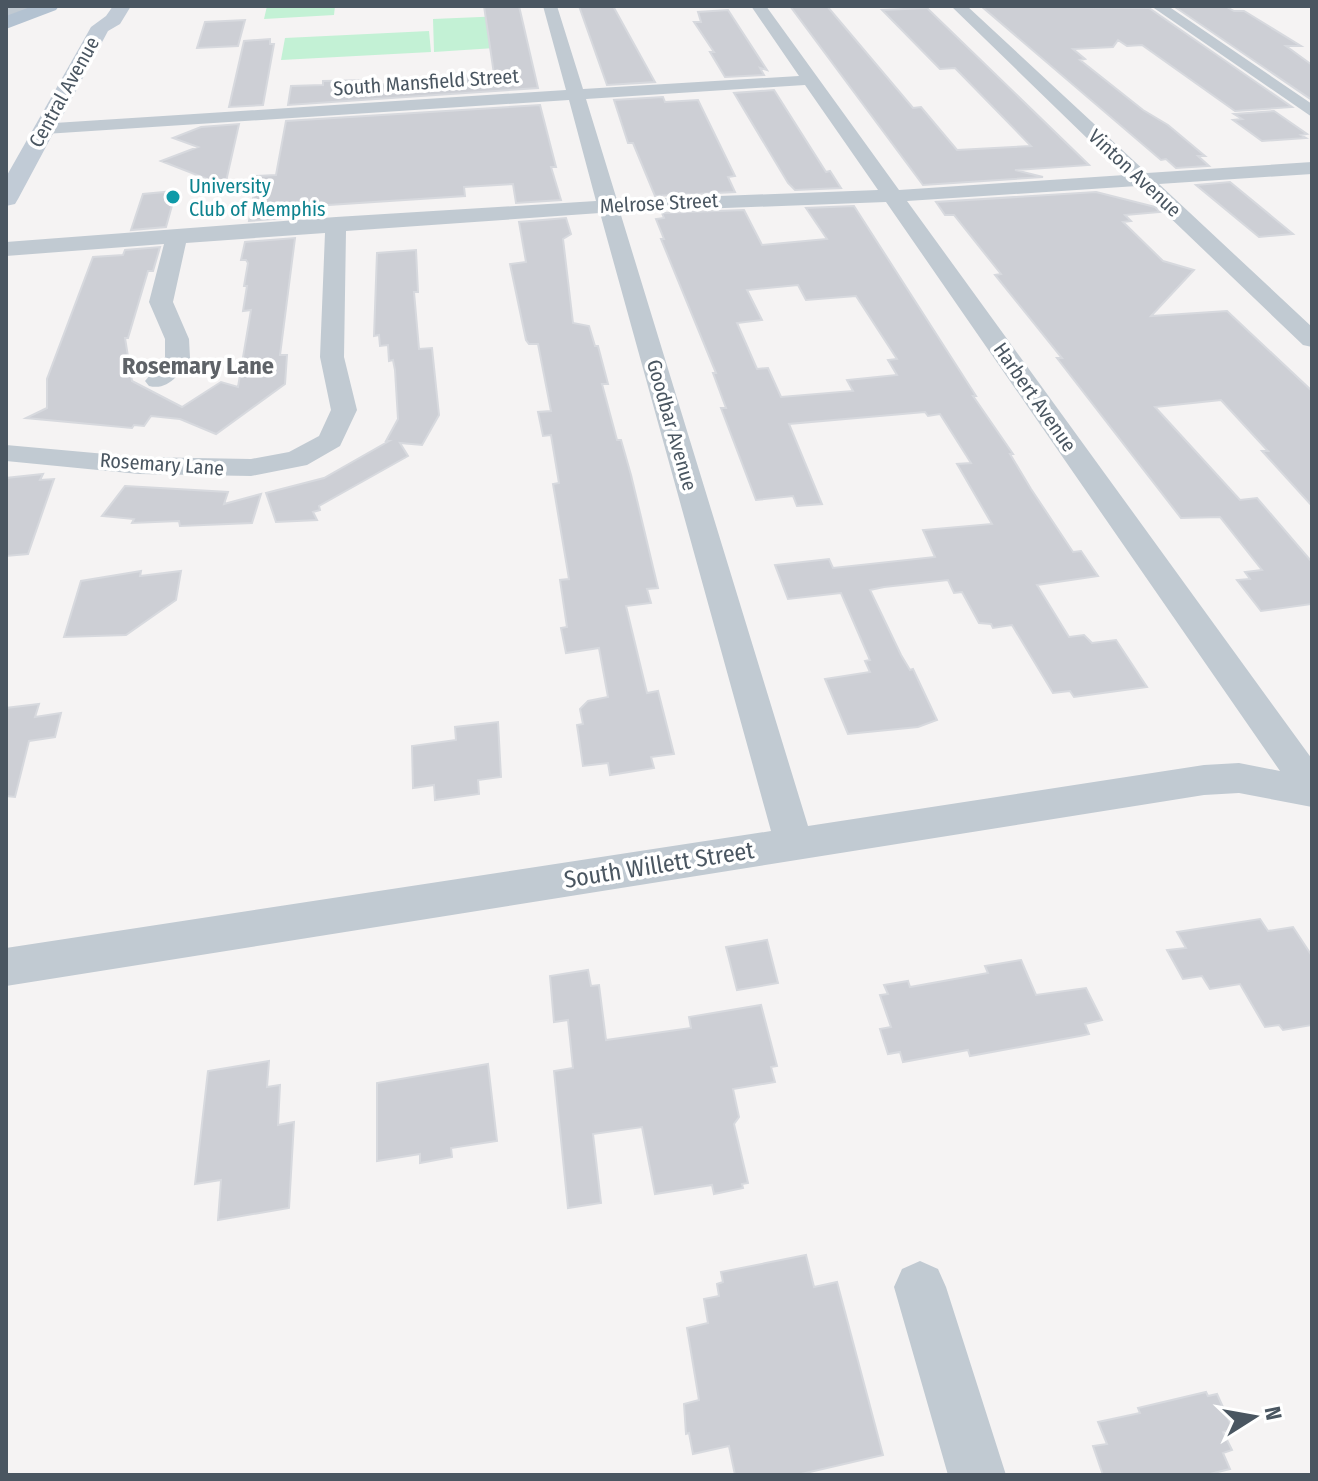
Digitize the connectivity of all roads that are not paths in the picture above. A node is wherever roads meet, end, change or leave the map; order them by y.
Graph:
1 (98, 6) edge
2 (122, 6) edge
3 (550, 6) edge
4 (758, 6) edge
5 (958, 6) edge
6 (1158, 6) edge
7 (45, 8) edge
8 (6, 11) edge
9 (6, 23) edge
10 (100, 27) junction
11 (810, 80) junction
12 (576, 95) junction
13 (1312, 112) edge
14 (45, 128) junction
15 (1312, 168) edge
16 (1142, 180) junction
17 (893, 196) junction
18 (6, 199) edge
19 (608, 206) junction
20 (336, 223) junction
21 (177, 236) junction
22 (6, 249) edge
23 (1312, 340) edge
24 (158, 381) dead end
25 (6, 453) edge
26 (1312, 790) edge
27 (794, 844) junction
28 (6, 967) edge
29 (920, 1287) dead end
30 (977, 1475) edge

1 - 10 main road, Central Avenue
2 - 10 main road, Central Avenue
3 - 12 street, Goodbar Avenue
4 - 11 street, Harbert Avenue
5 - 16 street, Vinton Avenue
6 - 13 street
7 - 8 street
7 - 9 main road
10 - 14 main road, Central Avenue
11 - 12 street, South Mansfield Street
11 - 17 street, Harbert Avenue
12 - 14 street, South Mansfield Street
12 - 19 street, Goodbar Avenue
14 - 18 main road, Central Avenue
15 - 16 street, Melrose Street
16 - 17 street, Melrose Street
16 - 23 street, Vinton Avenue
17 - 19 street, Melrose Street
17 - 26 street, Harbert Avenue
19 - 20 street, Melrose Street
19 - 27 street, Goodbar Avenue
20 - 21 street, Melrose Street
20 - 25 street, Rosemary Lane
21 - 22 street, Melrose Street
21 - 24 street
26 - 27 street, South Willett Street
27 - 28 street, South Willett Street
29 - 30 street

